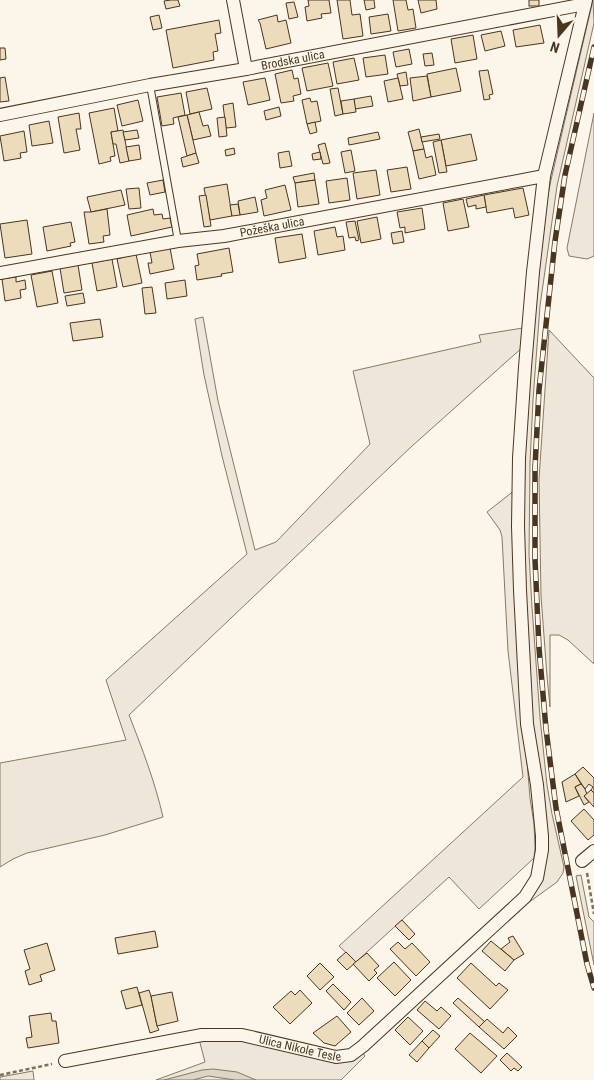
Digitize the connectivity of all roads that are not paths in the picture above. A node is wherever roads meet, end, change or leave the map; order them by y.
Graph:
1 (233, 0) edge
2 (585, 2) edge
3 (246, 69) junction
4 (150, 85) junction
5 (0, 115) edge
6 (544, 176) junction
7 (178, 241) junction
8 (0, 273) edge
9 (65, 1061) road end

1 - 3 street
2 - 3 street, Brodska ulica
2 - 6 street, Ulica Nikole Tesle
3 - 4 street, Brodska ulica
4 - 5 street, Brodska ulica
4 - 7 lane
6 - 7 street, Požeška ulica
6 - 9 street, Ulica Nikole Tesle
7 - 8 street, Požeška ulica

